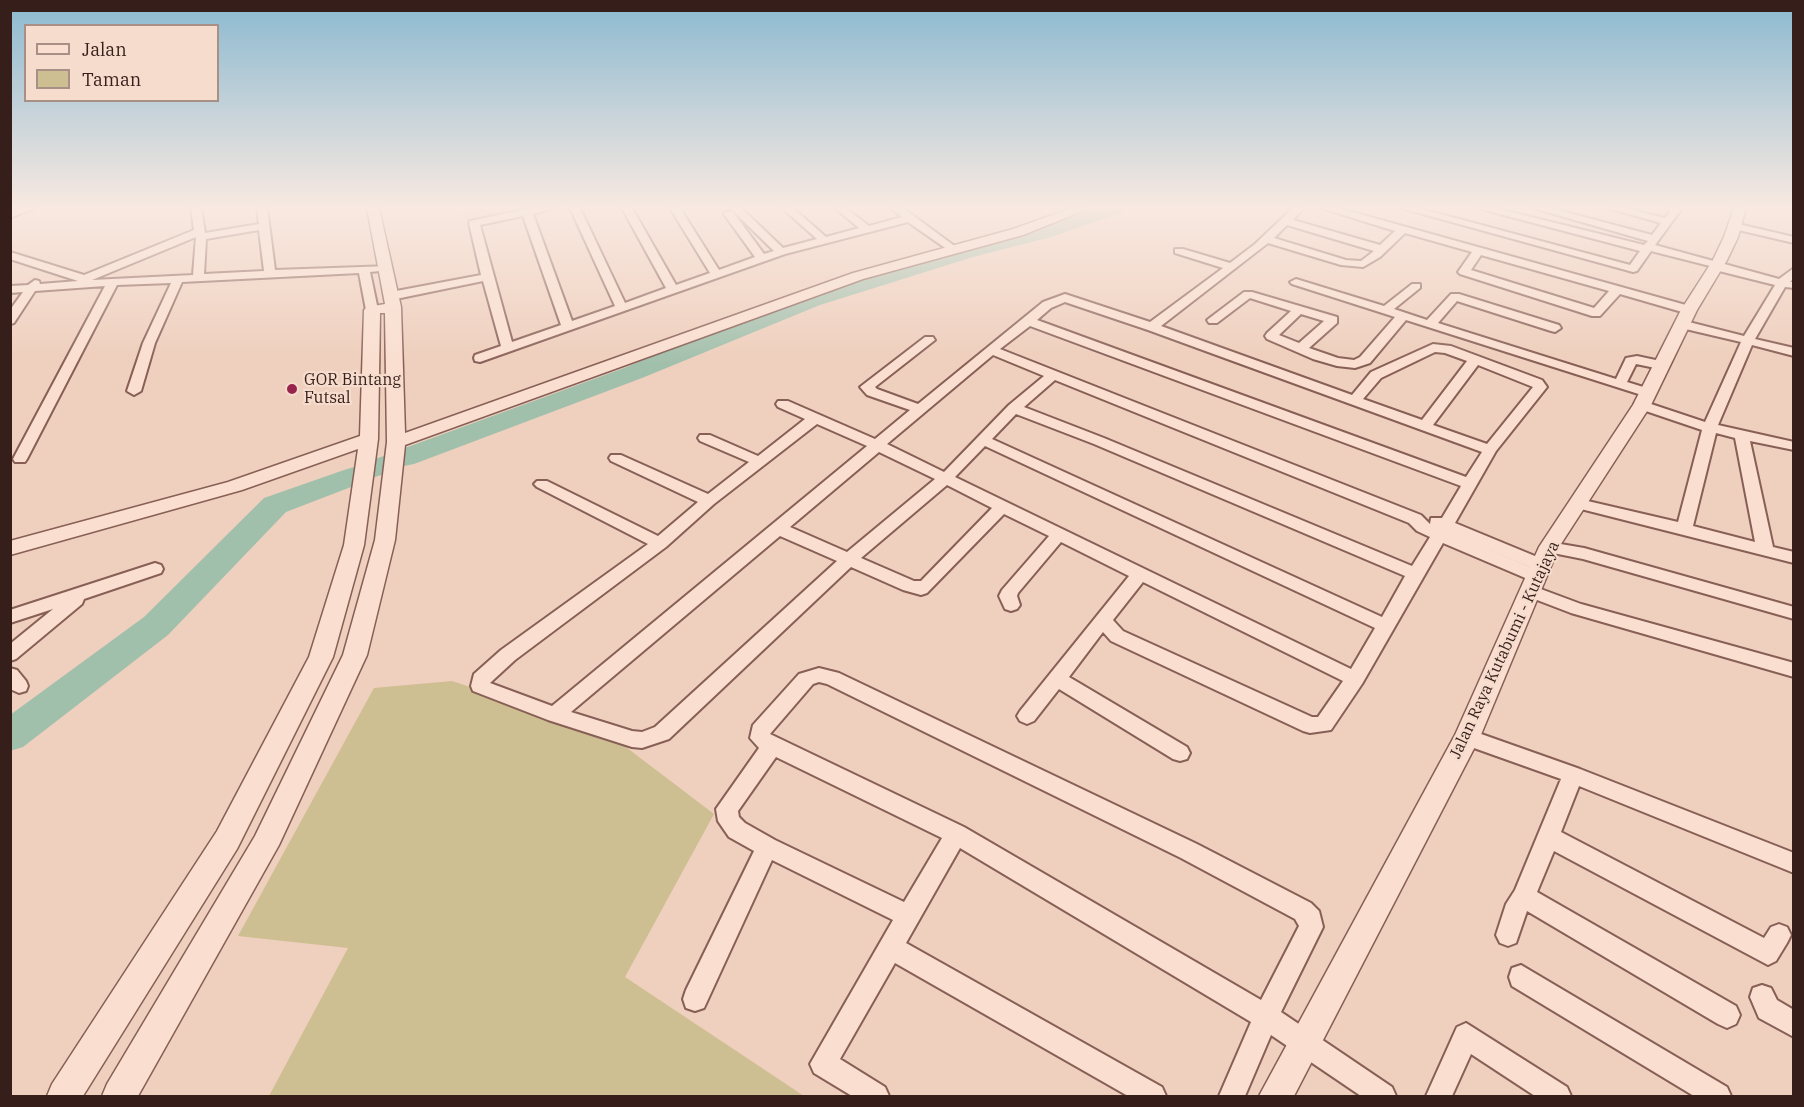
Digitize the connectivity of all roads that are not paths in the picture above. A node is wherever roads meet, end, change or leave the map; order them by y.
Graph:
1 (25, 260) edge
2 (139, 260) edge
3 (199, 260) edge
4 (268, 260) edge
5 (384, 260) edge
6 (483, 260) edge
7 (544, 260) edge
8 (599, 260) edge
9 (656, 260) edge
10 (707, 260) edge
11 (760, 260) edge
12 (920, 260) edge
13 (1207, 260) edge
14 (1241, 260) edge
15 (1337, 260) edge
16 (1368, 260) edge
17 (1473, 260) edge
18 (1504, 260) edge
19 (1599, 260) edge
20 (1640, 260) edge
21 (1703, 260) edge
22 (1719, 260) edge
23 (1717, 264) junction
24 (46, 266) junction
25 (1231, 267) junction
26 (386, 268) junction
27 (364, 269) junction
28 (1634, 269) junction
29 (1794, 271) edge
30 (270, 274) junction
31 (717, 275) junction
32 (198, 277) junction
33 (487, 277) junction
34 (178, 279) junction
35 (89, 281) junction
36 (113, 282) junction
37 (1296, 282) dead end
38 (1787, 285) edge
39 (1416, 286) dead end
40 (33, 287) junction
41 (10, 290) edge
42 (673, 290) junction
43 (1616, 292) junction
44 (392, 301) junction
45 (622, 308) junction
46 (1300, 309) junction
47 (372, 310) junction
48 (1386, 310) junction
49 (1403, 316) junction
50 (1685, 317) junction
51 (10, 320) edge
52 (1213, 320) dead end
53 (1029, 321) junction
54 (1430, 324) junction
55 (568, 327) junction
56 (1152, 327) junction
57 (1555, 328) dead end
58 (929, 340) dead end
59 (1746, 342) junction
60 (508, 349) junction
61 (1300, 349) junction
62 (991, 350) junction
63 (1794, 352) edge
64 (480, 358) dead end
65 (1475, 360) junction
66 (1660, 365) junction
67 (1054, 374) junction
68 (1620, 384) junction
69 (134, 391) dead end
70 (1645, 399) junction
71 (1354, 402) junction
72 (783, 404) dead end
73 (1014, 408) junction
74 (920, 409) junction
75 (814, 419) junction
76 (1425, 426) junction
77 (1710, 428) junction
78 (1742, 436) junction
79 (705, 438) dead end
80 (369, 439) junction
81 (983, 440) junction
82 (396, 442) junction
83 (877, 446) junction
84 (1794, 446) edge
85 (1490, 450) junction
86 (616, 458) dead end
87 (20, 459) dead end
88 (758, 461) junction
89 (945, 479) junction
90 (542, 484) dead end
91 (1470, 484) junction
92 (709, 501) junction
93 (1579, 504) junction
94 (1002, 507) junction
95 (777, 528) junction
96 (1684, 529) junction
97 (1443, 530) junction
98 (1059, 534) junction
99 (660, 543) junction
100 (10, 548) edge
101 (1765, 550) junction
102 (1794, 558) edge
103 (848, 560) junction
104 (154, 569) dead end
105 (1539, 570) junction
106 (1140, 574) junction
107 (1415, 574) junction
108 (84, 593) junction
109 (1011, 605) dead end
110 (1794, 613) edge
111 (10, 617) edge
112 (1103, 620) junction
113 (1386, 626) junction
114 (10, 654) edge
115 (355, 654) junction
116 (321, 657) junction
117 (1794, 670) edge
118 (1058, 679) junction
119 (1354, 679) junction
120 (555, 715) junction
121 (1027, 716) dead end
122 (1467, 737) junction
123 (772, 746) junction
124 (1180, 753) dead end
125 (1573, 775) junction
126 (956, 834) junction
127 (1549, 837) junction
128 (767, 847) junction
129 (1794, 863) edge
130 (1524, 897) junction
131 (908, 916) junction
132 (1508, 935) dead end
133 (1779, 935) dead end
134 (891, 948) junction
135 (1521, 977) dead end
136 (1762, 997) dead end
137 (695, 999) dead end
138 (1727, 1014) dead end
139 (1266, 1017) junction
140 (1794, 1025) edge
141 (1304, 1042) junction
142 (64, 1096) edge
143 (119, 1096) edge
144 (876, 1096) edge
145 (1153, 1096) edge
146 (1232, 1096) edge
147 (1276, 1096) edge
148 (1383, 1096) edge
149 (1439, 1096) edge
150 (1558, 1096) edge
151 (1719, 1096) edge

1 - 24 street
2 - 35 street
3 - 32 street
4 - 30 street
5 - 26 street
6 - 33 street
7 - 55 street
8 - 45 street
9 - 42 street
10 - 31 street
11 - 31 street
12 - 82 street
13 - 25 street
14 - 25 street
15 - 16 street
17 - 43 street
18 - 43 street
19 - 28 street
20 - 28 street
21 - 23 street
22 - 23 street, Jalan Raya Kutabumi - Kutajaya
23 - 38 street
23 - 50 street, Jalan Raya Kutabumi - Kutajaya
24 - 35 street
24 - 40 street
25 - 56 street
26 - 27 street
26 - 44 street
27 - 30 street
27 - 47 street
28 - 43 street
29 - 38 street
30 - 32 street
31 - 42 street
32 - 34 street
33 - 44 street
33 - 60 street
34 - 36 street
34 - 69 street
35 - 36 street
35 - 40 street
36 - 87 street
37 - 48 street
38 - 59 street
39 - 48 street
40 - 41 street
40 - 51 street
42 - 45 street
43 - 50 street
44 - 47 street
44 - 82 street
45 - 55 street
46 - 52 street
46 - 61 street
46 - 61 street
47 - 80 street
48 - 49 street
49 - 54 street
49 - 61 street
50 - 59 street
50 - 66 street, Jalan Raya Kutabumi - Kutajaya
53 - 56 street
53 - 62 street
53 - 91 street
54 - 57 street
54 - 68 street
55 - 60 street
56 - 71 street
58 - 74 street
59 - 63 street
59 - 77 street
60 - 64 street
62 - 67 street
62 - 74 street
65 - 71 street
65 - 76 street
65 - 85 street
66 - 68 street
66 - 70 street, Jalan Raya Kutabumi - Kutajaya
67 - 73 street
67 - 97 street
68 - 70 street
70 - 77 street
70 - 93 street, Jalan Raya Kutabumi - Kutajaya
71 - 76 street
72 - 75 street
73 - 81 street
73 - 107 street
74 - 83 street
75 - 83 street
75 - 88 street
76 - 85 street
77 - 78 street
77 - 96 street
78 - 84 street
78 - 101 street
79 - 88 street
80 - 100 street
80 - 116 street
81 - 89 street
81 - 113 street
82 - 115 street
83 - 89 street
83 - 95 street
85 - 91 street
86 - 92 street
88 - 92 street
89 - 94 street
89 - 103 street
90 - 99 street
91 - 97 street
92 - 99 street
93 - 96 street
93 - 105 street, Jalan Raya Kutabumi - Kutajaya
94 - 98 street
94 - 103 street
95 - 103 street
95 - 120 street
96 - 101 street
97 - 105 street
97 - 107 street
98 - 106 street
98 - 109 street
99 - 120 street
101 - 102 street
103 - 120 street
104 - 108 street
105 - 110 street
105 - 117 street
105 - 122 street, Jalan Raya Kutabumi - Kutajaya
106 - 112 street
106 - 119 street
107 - 113 street
108 - 111 street
108 - 114 street
112 - 118 street
112 - 119 street
113 - 119 street
115 - 116 street
115 - 143 street
116 - 142 street
118 - 121 street
118 - 124 street
122 - 125 street
122 - 141 street, Jalan Raya Kutabumi - Kutajaya
123 - 126 street
123 - 128 street
123 - 139 street
125 - 127 street
125 - 129 street
126 - 131 street
126 - 139 street
127 - 130 street
127 - 133 street
128 - 131 street
128 - 137 street
130 - 132 street
130 - 138 street
131 - 134 street
134 - 144 street
134 - 145 street
135 - 151 street
136 - 140 street
139 - 141 street
139 - 146 street
141 - 147 street, Jalan Raya Kutabumi - Kutajaya
141 - 148 street
149 - 150 street

